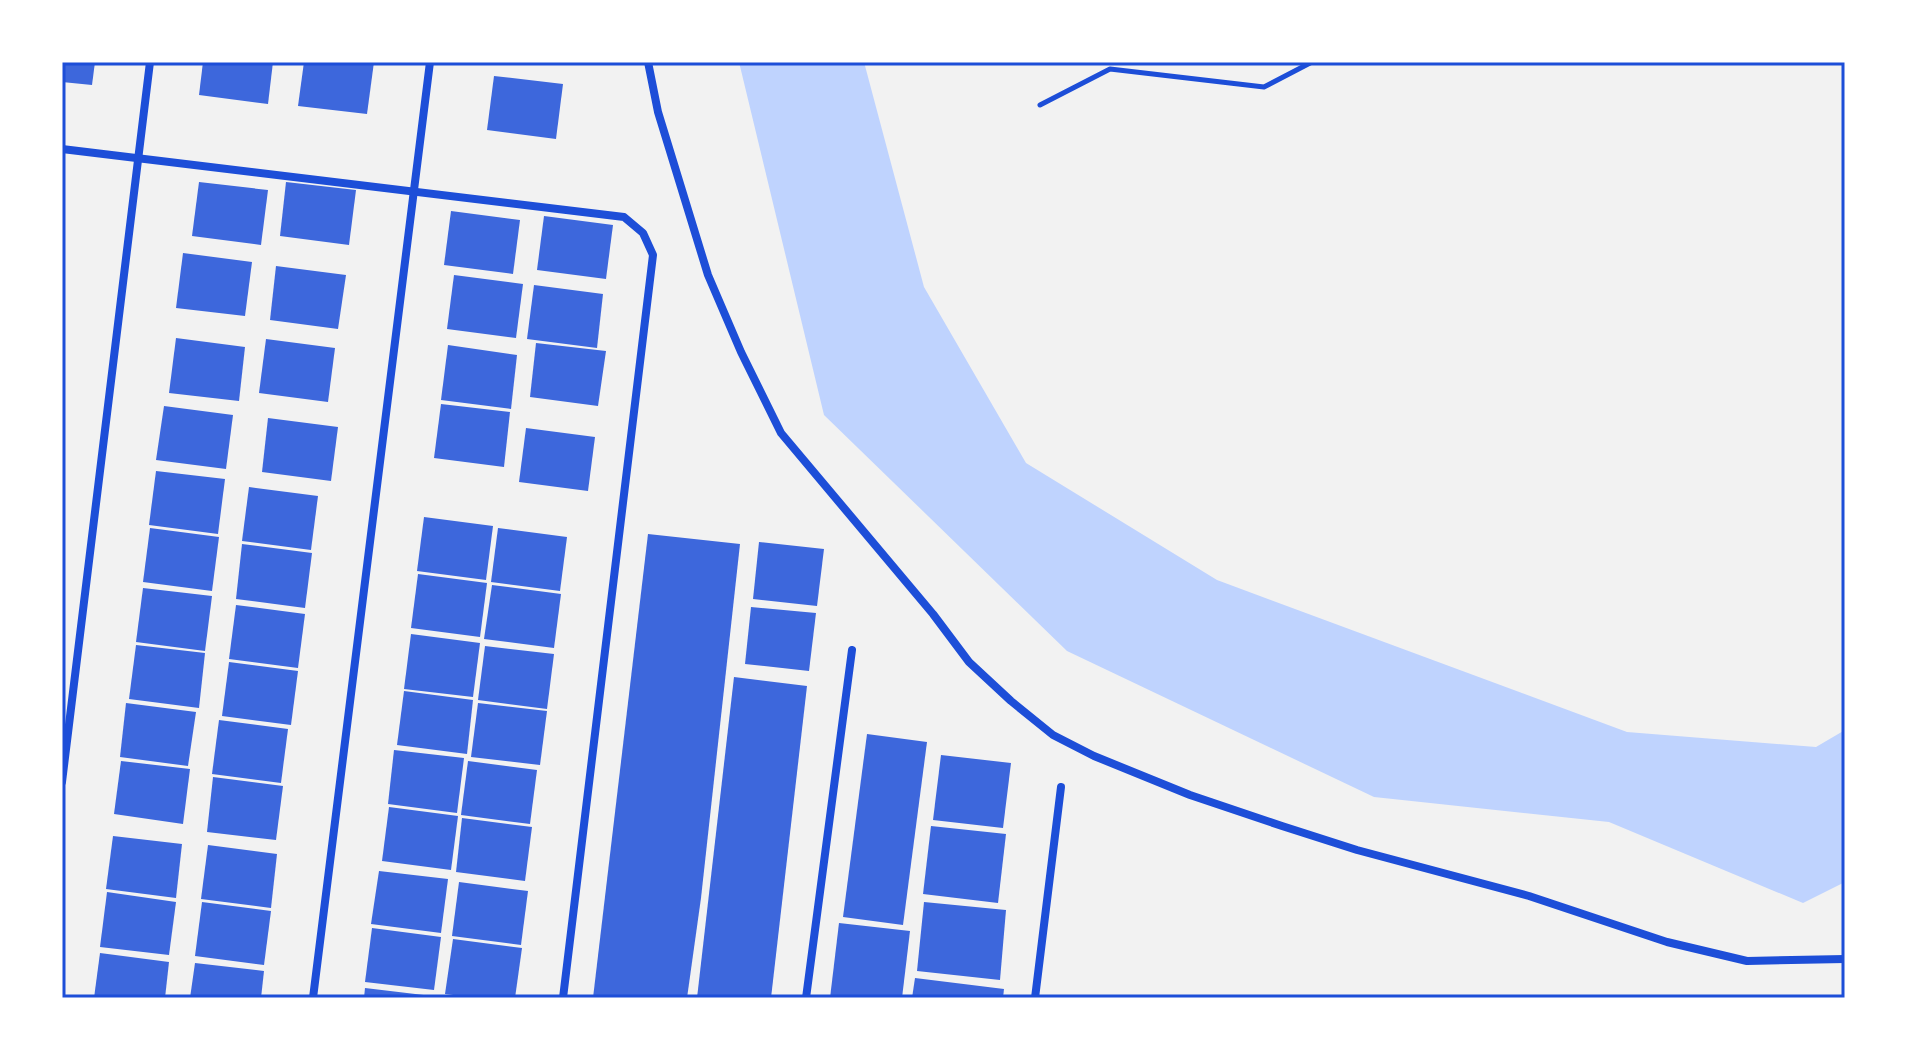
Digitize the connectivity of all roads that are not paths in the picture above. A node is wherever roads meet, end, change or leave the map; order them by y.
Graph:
1 (150, 62) edge
2 (430, 62) edge
3 (648, 62) edge
4 (62, 149) edge
5 (138, 159) junction
6 (415, 192) junction
7 (852, 650) dead end
8 (62, 782) edge
9 (1061, 787) dead end
10 (1845, 959) edge
11 (313, 998) edge
12 (563, 998) edge
13 (806, 998) edge
14 (1035, 998) edge

1 - 5 street
2 - 6 street
3 - 10 street
4 - 5 street
5 - 6 street
5 - 8 street
6 - 11 street
6 - 12 street
7 - 13 street
9 - 14 street

